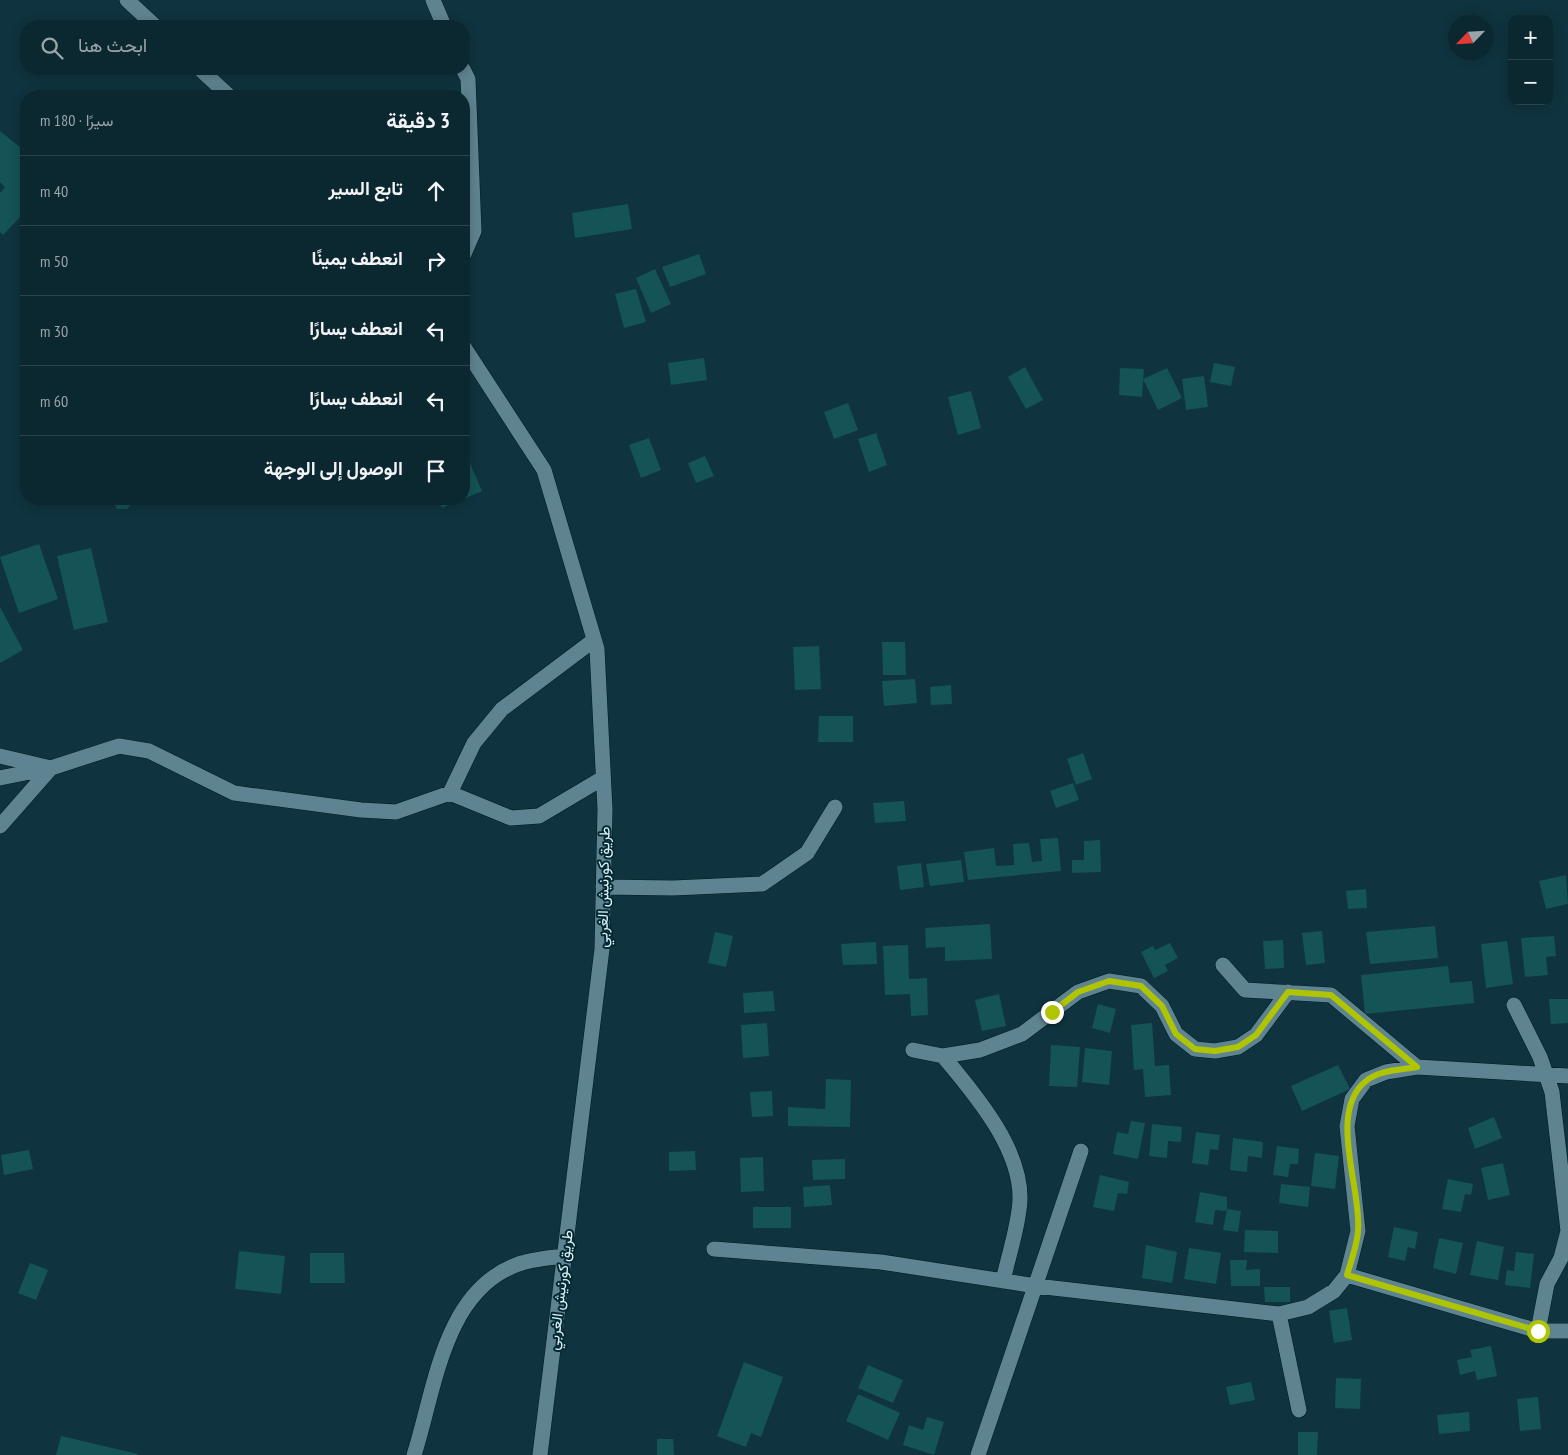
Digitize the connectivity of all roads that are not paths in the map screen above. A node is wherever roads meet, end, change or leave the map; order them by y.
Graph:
1 (127, 0) edge
2 (433, 0) edge
3 (149, 20) edge
4 (441, 20) edge
5 (206, 75) edge
6 (466, 75) edge
7 (223, 90) edge
8 (468, 90) edge
9 (470, 130) edge
10 (470, 240) edge
11 (470, 356) edge
12 (594, 640) junction
13 (0, 756) edge
14 (51, 768) junction
15 (0, 778) edge
16 (603, 778) junction
17 (450, 793) junction
18 (836, 807) dead end
19 (0, 826) edge
20 (603, 887) junction
21 (1223, 965) dead end
22 (1288, 992) junction
23 (1514, 1005) dead end
24 (913, 1050) dead end
25 (943, 1056) junction
26 (1417, 1067) junction
27 (1547, 1074) junction
28 (1568, 1076) edge
29 (1081, 1151) dead end
30 (1567, 1245) edge
31 (714, 1249) dead end
32 (565, 1256) junction
33 (1347, 1275) junction
34 (1002, 1281) junction
35 (1036, 1286) junction
36 (1279, 1314) junction
37 (1538, 1331) junction
38 (1568, 1331) edge
39 (1299, 1410) dead end
40 (414, 1455) edge
41 (540, 1455) edge
42 (978, 1455) edge

1 - 3 street
2 - 4 street
5 - 7 street
6 - 8 street
9 - 10 street
11 - 12 street, طريق كورنيش الغربي
12 - 16 street, طريق كورنيش الغربي
12 - 17 street
13 - 14 street
14 - 15 street
14 - 17 street
14 - 19 street
16 - 17 street
16 - 20 street, طريق كورنيش الغربي
18 - 20 street
20 - 32 street, طريق كورنيش الغربي
21 - 22 street
22 - 25 street
22 - 26 street
23 - 27 street
24 - 25 street
25 - 34 street
26 - 27 street
26 - 33 street
27 - 28 street
27 - 30 street
29 - 35 street
30 - 37 street
31 - 34 street
32 - 40 street
32 - 41 street, طريق كورنيش الغربي
33 - 36 street
33 - 37 street
34 - 35 street
35 - 36 street
35 - 42 street
36 - 39 street
37 - 38 street

